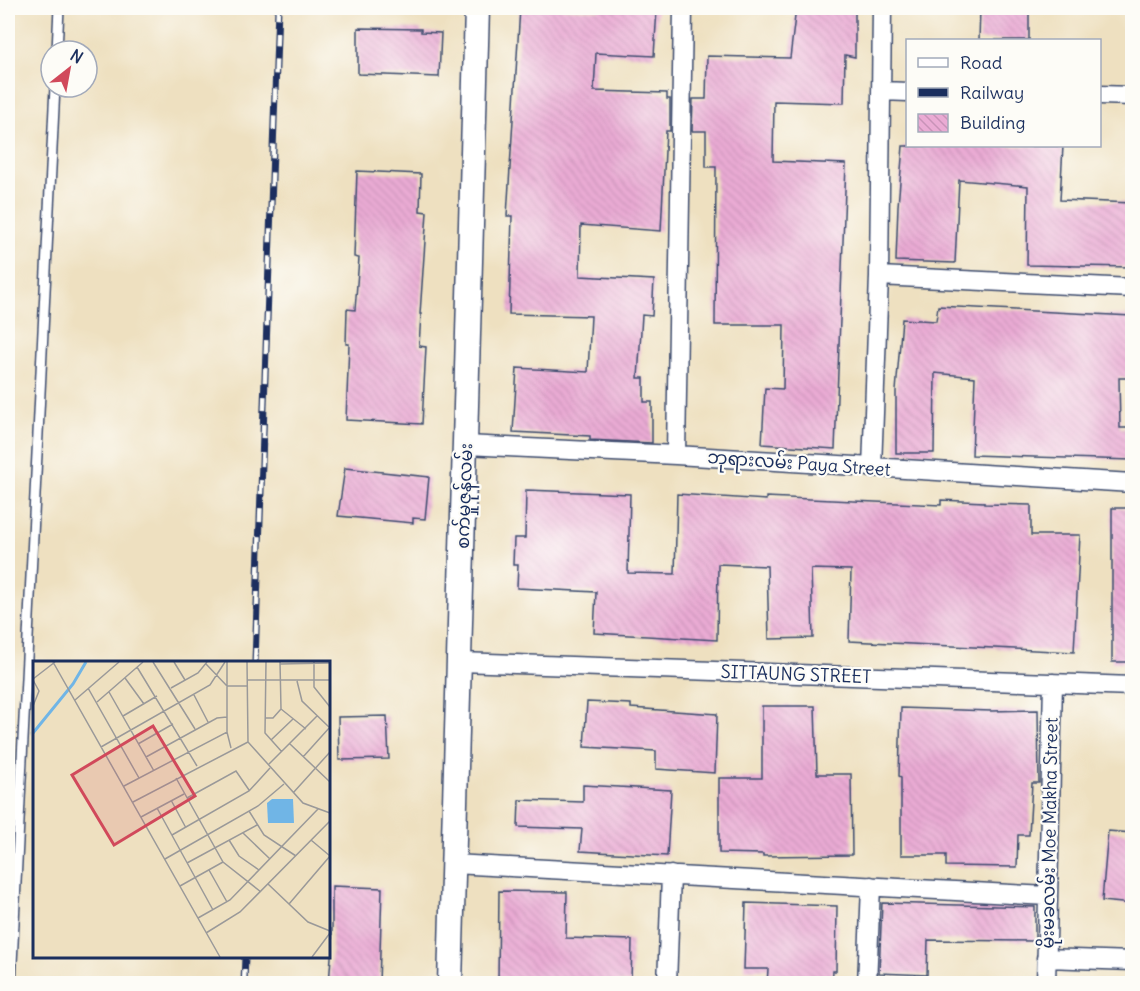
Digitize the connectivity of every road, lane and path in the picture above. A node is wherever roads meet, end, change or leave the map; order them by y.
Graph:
1 (59, 8) edge
2 (477, 8) edge
3 (683, 8) edge
4 (882, 8) edge
5 (58, 39) edge
6 (881, 91) junction
7 (906, 92) edge
8 (1101, 95) edge
9 (1132, 96) edge
10 (54, 99) edge
11 (879, 276) junction
12 (1132, 288) edge
13 (466, 445) junction
14 (676, 455) junction
15 (872, 468) junction
16 (1132, 483) edge
17 (460, 662) junction
18 (1053, 683) junction
19 (1132, 686) edge
20 (454, 864) junction
21 (671, 875) junction
22 (871, 886) junction
23 (1048, 896) junction
24 (1047, 958) junction
25 (1132, 961) edge
26 (11, 984) edge
27 (450, 984) edge
28 (667, 984) edge
29 (867, 984) edge
30 (1046, 984) edge

1 - 5 lane
2 - 13 street, စက်မှုဇုန်လမ်း
3 - 14 street
4 - 6 street
6 - 7 street
6 - 11 street
8 - 9 street
10 - 26 lane
11 - 12 street
11 - 15 street
13 - 14 street, ဘုရားလမ်း Paya Street
13 - 17 street, စက်မှုဇုန်လမ်း
14 - 15 street, ဘုရားလမ်း Paya Street
15 - 16 street, ဘုရားလမ်း Paya Street
17 - 18 street, SITTAUNG STREET
17 - 20 street, စက်မှုဇုန်လမ်း
18 - 19 street, SITTAUNG STREET
18 - 23 street, မိုးမခလမ်း Moe Makha Street
20 - 21 street
20 - 27 street, စက်မှုဇုန်လမ်း
21 - 22 street
21 - 28 street
22 - 23 street
22 - 29 street
23 - 24 street, မိုးမခလမ်း Moe Makha Street
24 - 25 street
24 - 30 street, မိုးမခလမ်း Moe Makha Street

